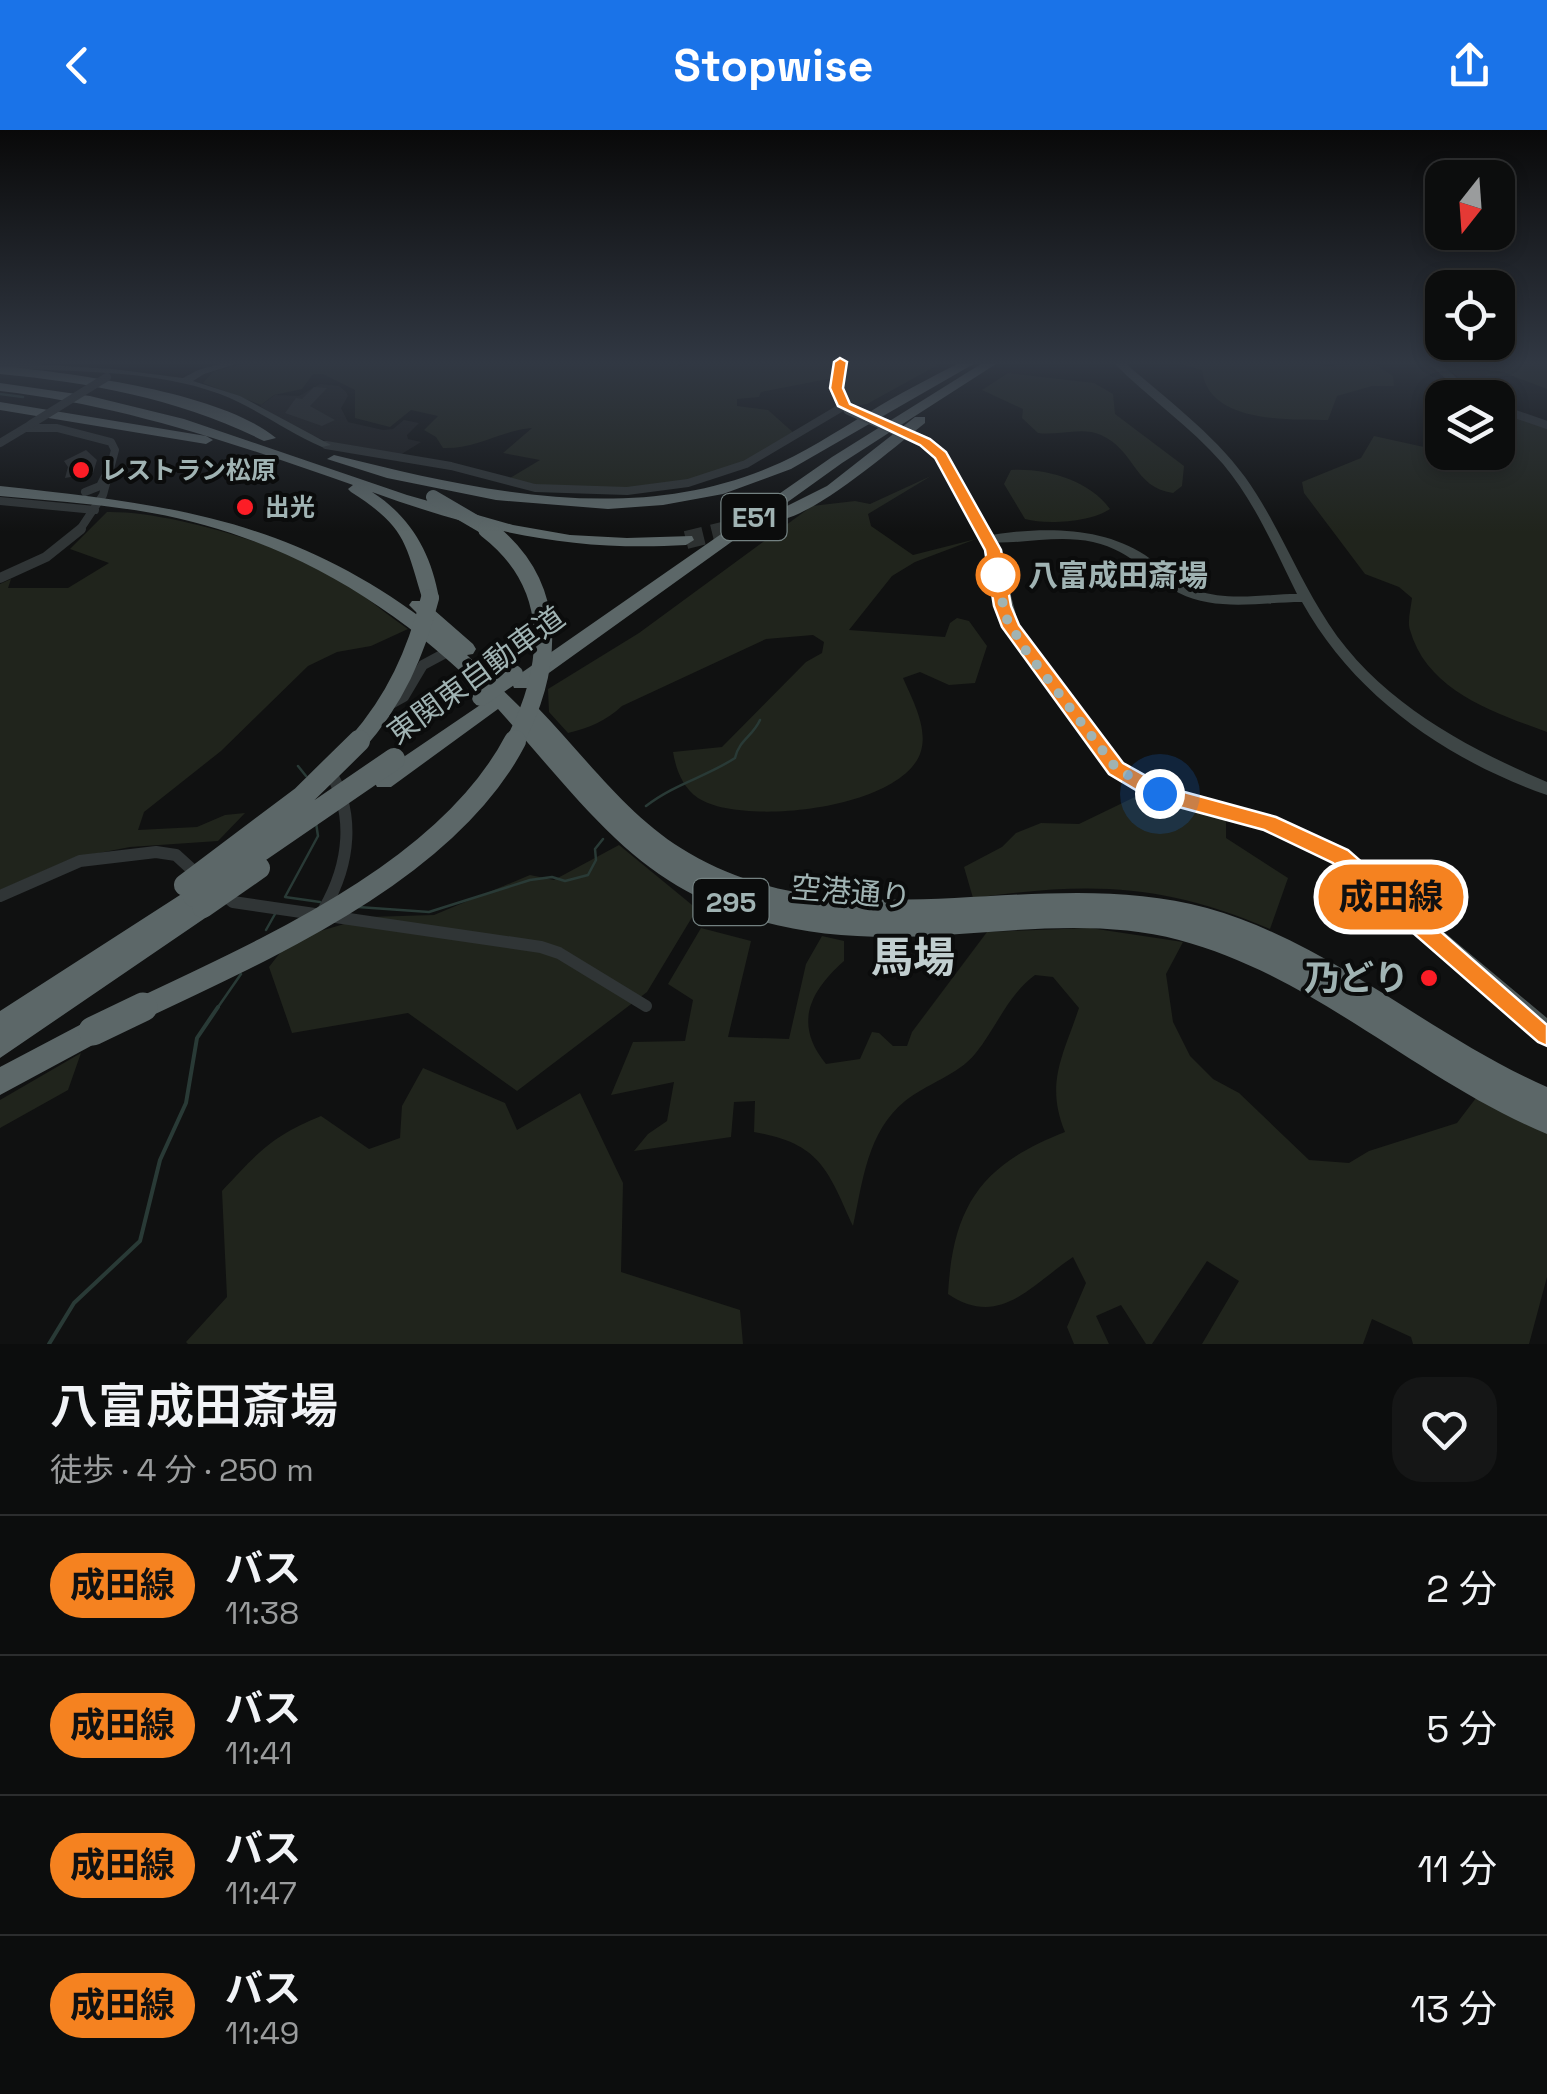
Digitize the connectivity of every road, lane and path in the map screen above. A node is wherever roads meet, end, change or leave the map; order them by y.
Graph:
1 (40, 419) edge
2 (91, 419) edge
3 (166, 419) edge
4 (224, 419) edge
5 (273, 419) edge
6 (828, 419) edge
7 (870, 419) edge
8 (871, 419) edge
9 (885, 419) edge
10 (903, 419) edge
11 (923, 419) edge
12 (1180, 419) edge
13 (28, 426) junction
14 (0, 443) edge
15 (271, 444) junction
16 (326, 445) joint
17 (302, 456) junction
18 (0, 482) edge
19 (0, 491) edge
20 (97, 495) junction
21 (0, 501) edge
22 (775, 518) tunnel mouth
23 (989, 539) junction
24 (686, 540) tunnel mouth
25 (0, 578) edge
26 (1307, 598) junction
27 (451, 650) junction
28 (517, 679) junction
29 (485, 701) junction
30 (326, 766) junction
31 (1547, 790) edge
32 (194, 890) junction
33 (0, 896) edge
34 (322, 913) junction
35 (646, 1006) dead end
36 (0, 1016) edge
37 (0, 1026) edge
38 (1547, 1034) edge
39 (0, 1045) edge
40 (0, 1082) edge
41 (1547, 1101) edge
42 (1547, 1120) edge

1 - 13 street, bridge
2 - 15 highway
3 - 15 highway
4 - 15 highway
5 - 16 street
6 - 16 street
7 - 17 highway
8 - 23 main road, bridge
9 - 28 highway, 東関東自動車道 / E51
10 - 28 highway, 東関東自動車道 / E51
11 - 22 highway
12 - 26 street
13 - 14 street
13 - 20 street
15 - 17 highway
17 - 24 highway
17 - 32 highway, bridge
17 - 40 highway, bridge
18 - 20 highway, 空港通り / 295
19 - 20 highway, 空港通り / 295
20 - 21 street
20 - 25 street
20 - 27 highway, 空港通り / 295
20 - 41 highway, 空港通り / 295
23 - 26 street
23 - 38 main road
26 - 31 street
27 - 30 street
27 - 42 highway, 空港通り / 295
28 - 29 highway, 東関東自動車道 / E51
29 - 32 highway, 東関東自動車道 / E51, bridge
29 - 32 highway, 東関東自動車道 / E51, bridge
30 - 32 street
30 - 34 street
32 - 33 street
32 - 34 street
32 - 36 highway
32 - 37 highway, 東関東自動車道 / E51
32 - 39 highway, 東関東自動車道 / E51
34 - 35 street

